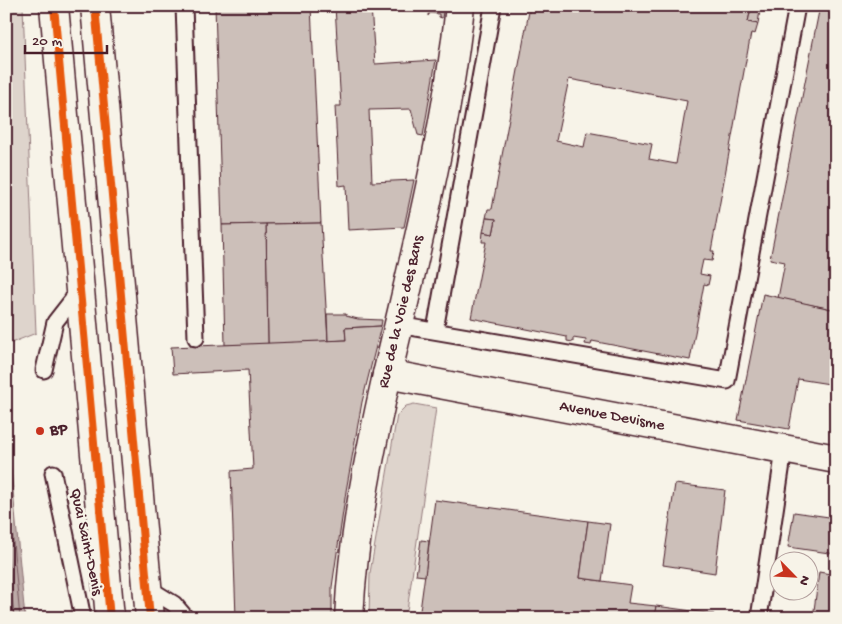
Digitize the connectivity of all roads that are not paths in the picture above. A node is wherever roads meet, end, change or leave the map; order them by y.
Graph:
1 (54, 6) edge
2 (95, 6) edge
3 (184, 6) edge
4 (460, 6) edge
5 (493, 6) edge
6 (796, 6) edge
7 (81, 289) junction
8 (398, 324) junction
9 (435, 330) junction
10 (196, 338) dead end
11 (44, 370) dead end
12 (387, 374) junction
13 (784, 450) junction
14 (836, 459) edge
15 (52, 473) dead end
16 (148, 588) junction
17 (83, 618) edge
18 (110, 618) edge
19 (150, 618) edge
20 (186, 618) edge
21 (349, 618) edge
22 (759, 618) edge

1 - 7 main road
2 - 16 main road
3 - 10 lane
4 - 8 main road, Rue de la Voie des Bans
5 - 9 lane
6 - 9 lane
7 - 11 lane
7 - 18 main road
8 - 9 lane
8 - 12 main road, Rue de la Voie des Bans
12 - 13 main road, Avenue Devisme
12 - 21 main road, Rue de la Voie des Bans
13 - 14 main road, Avenue Devisme
13 - 22 lane
15 - 17 lane, Quai Saint-Denis
16 - 19 main road
16 - 20 lane

